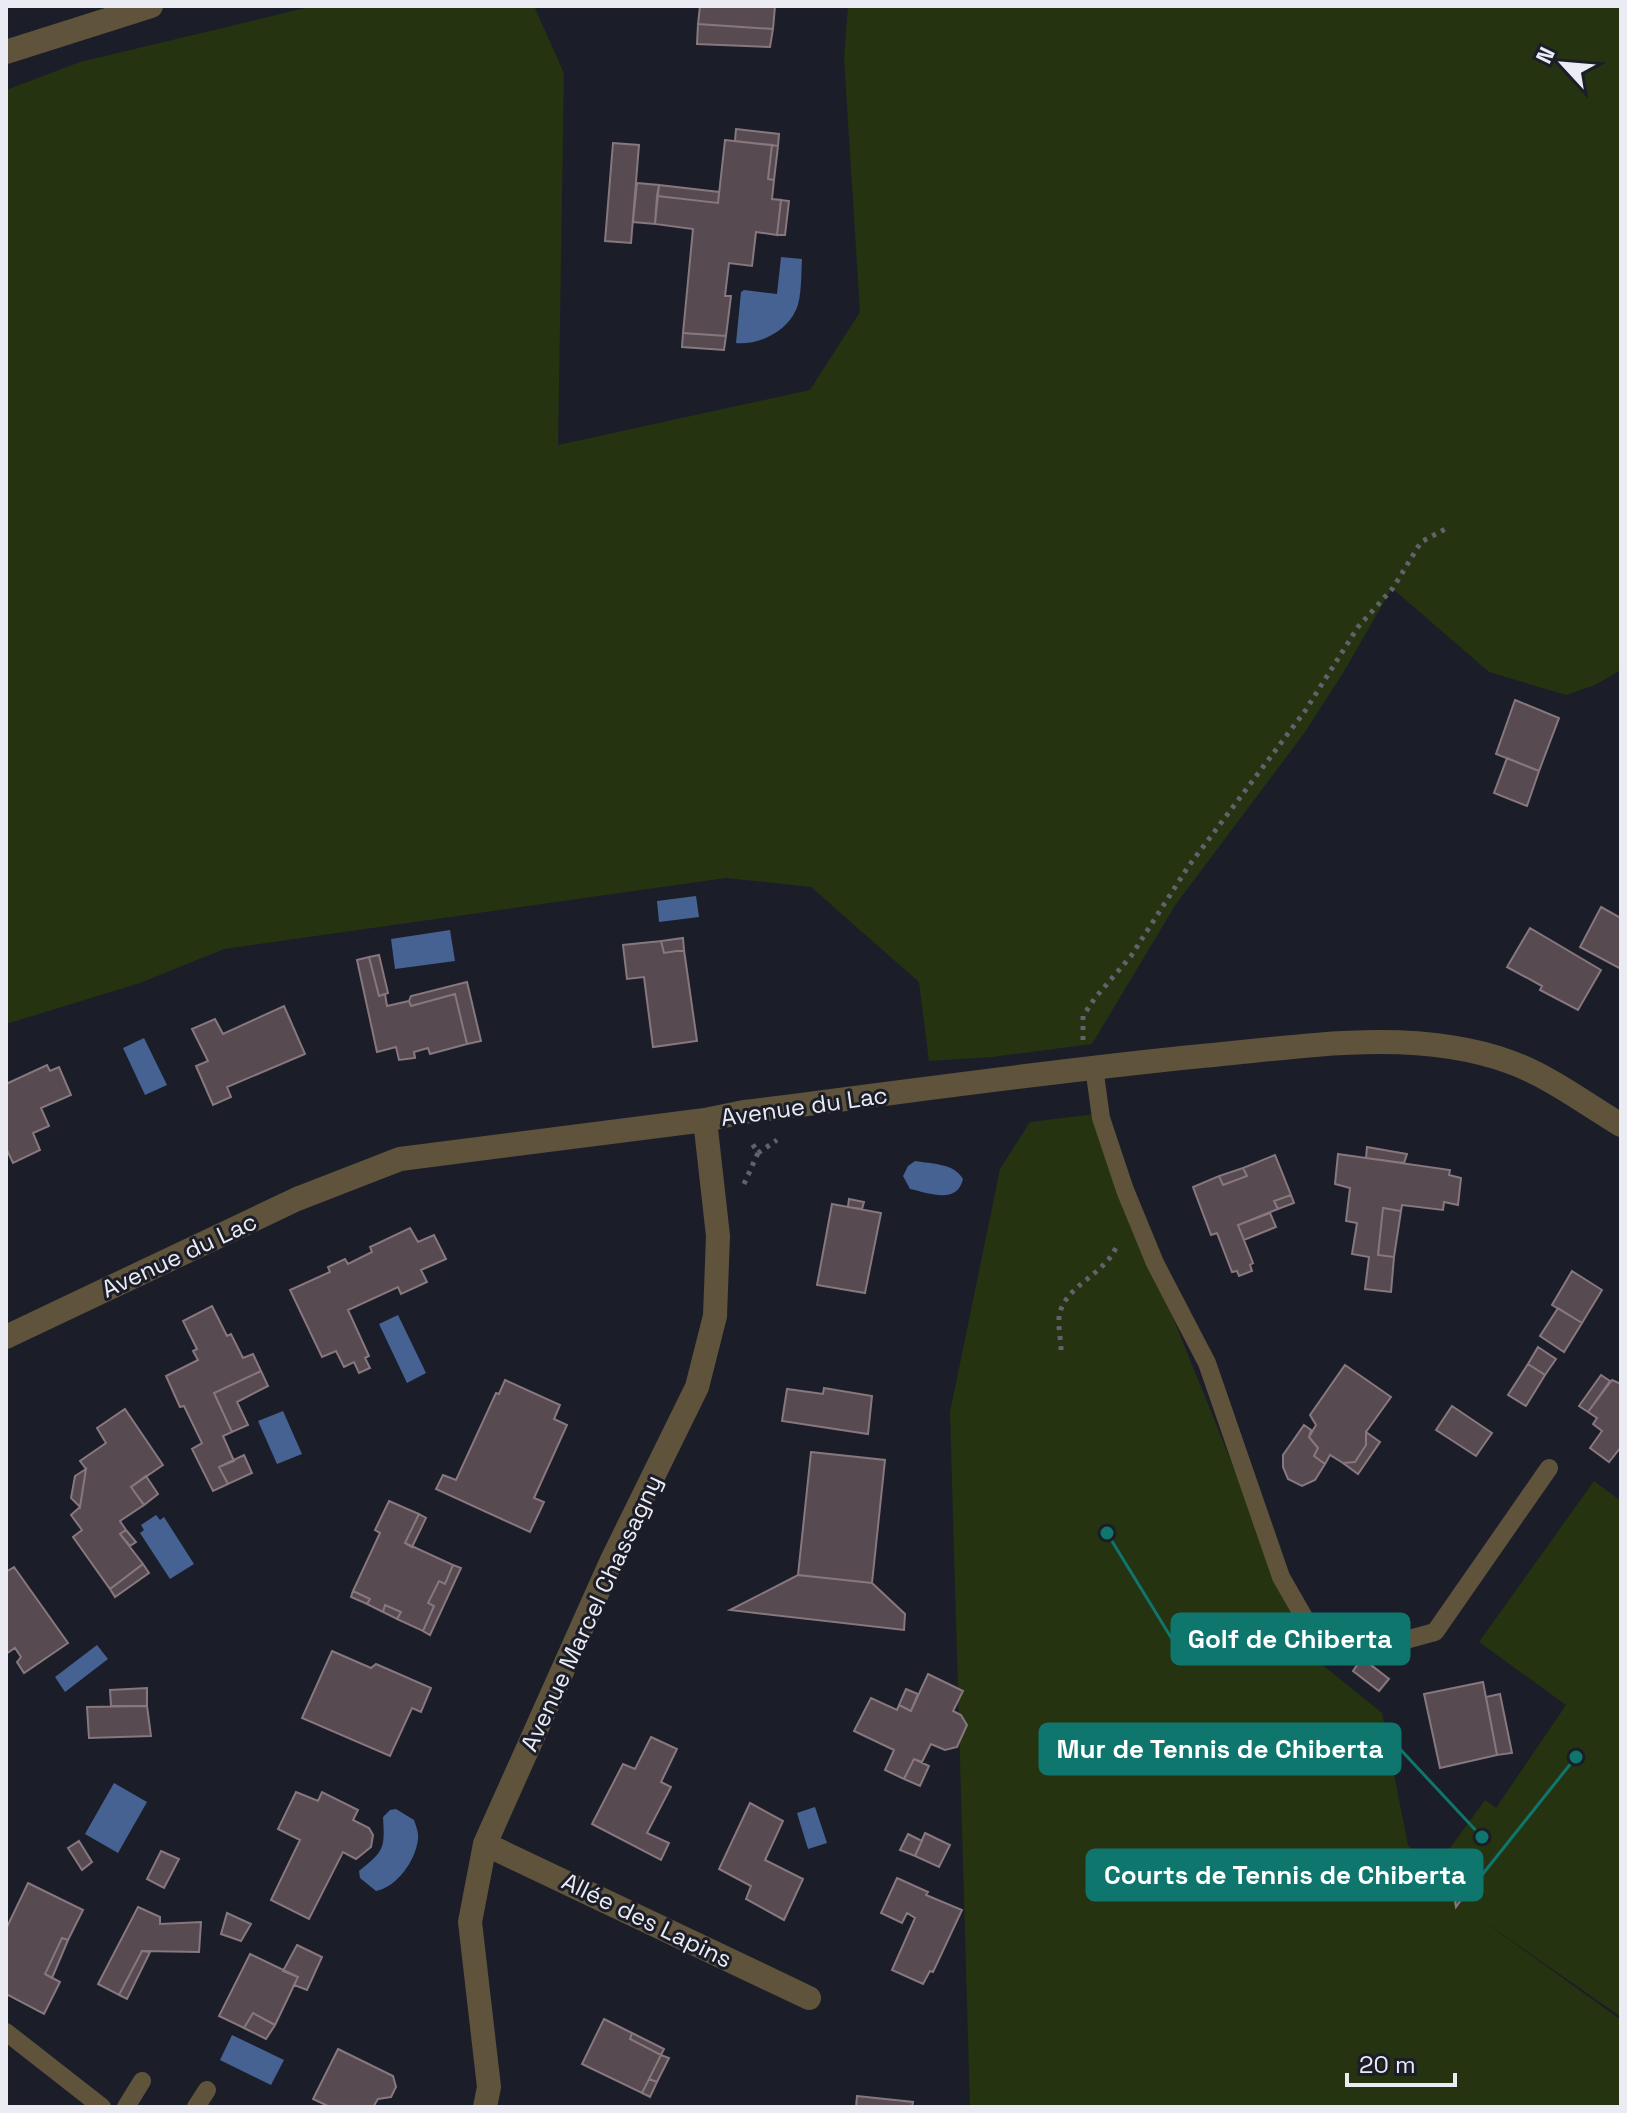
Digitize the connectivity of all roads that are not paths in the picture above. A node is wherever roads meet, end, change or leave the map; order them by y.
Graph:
1 (151, 6) edge
2 (6, 52) edge
3 (1094, 1067) junction
4 (705, 1120) junction
5 (1621, 1125) edge
6 (6, 1337) edge
7 (1549, 1468) dead end
8 (485, 1844) junction
9 (809, 1998) dead end
10 (6, 2032) edge
11 (142, 2081) dead end
12 (207, 2090) dead end
13 (102, 2107) edge
14 (126, 2107) edge
15 (196, 2107) edge
16 (485, 2107) edge

1 - 2 street
3 - 4 street, Avenue du Lac
3 - 5 street, Avenue du Lac
3 - 7 lane
4 - 6 street, Avenue du Lac
4 - 8 street, Avenue Marcel Chassagny
8 - 9 street, Allée des Lapins
8 - 16 street, Avenue Marcel Chassagny
10 - 13 lane
11 - 14 lane
12 - 15 lane

